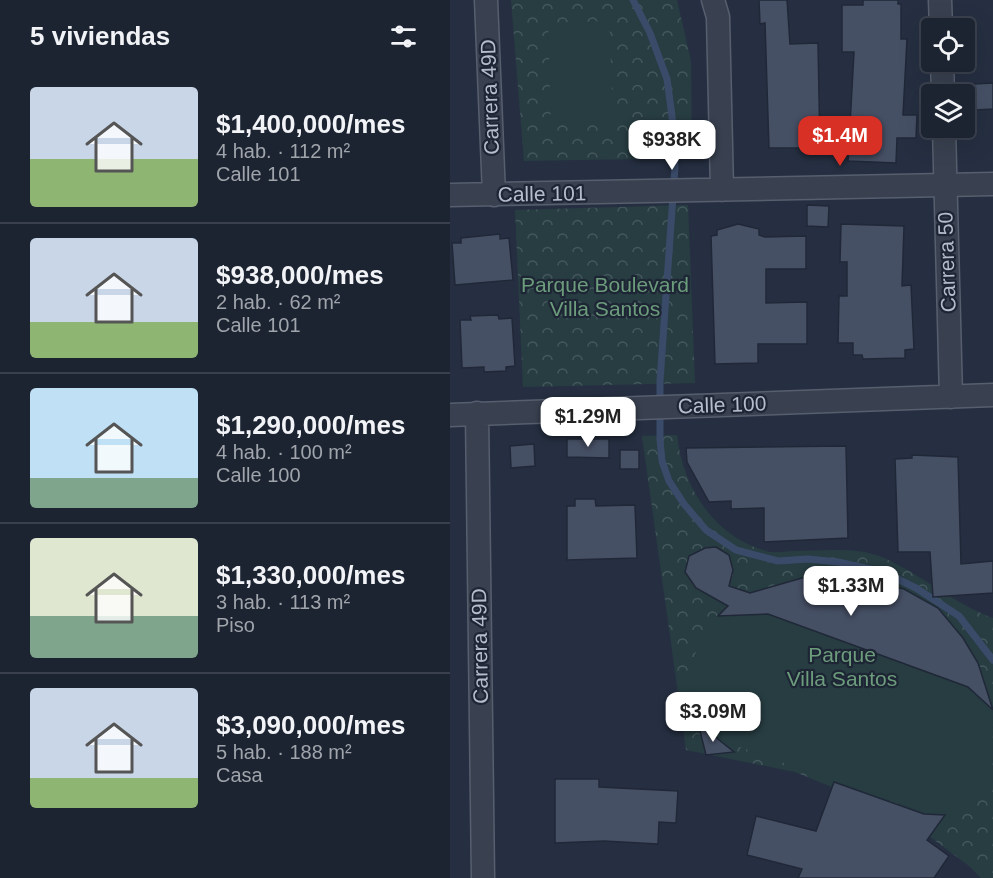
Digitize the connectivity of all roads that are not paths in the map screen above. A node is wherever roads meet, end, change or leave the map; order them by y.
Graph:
1 (486, 0) edge
2 (714, 0) edge
3 (940, 0) edge
4 (941, 18) edge
5 (944, 138) edge
6 (993, 184) edge
7 (945, 185) junction
8 (722, 190) junction
9 (450, 195) edge
10 (494, 195) junction
11 (993, 395) edge
12 (951, 397) junction
13 (477, 413) junction
14 (450, 415) edge
15 (483, 878) edge

1 - 10 street, Carrera 49D
2 - 8 street
3 - 4 street
5 - 7 street, Carrera 50
6 - 7 street, Calle 101
7 - 8 street, Calle 101
7 - 12 street, Carrera 50
8 - 10 street, Calle 101
9 - 10 street, Calle 101
11 - 12 street, Calle 100
12 - 13 street, Calle 100
13 - 14 street, Calle 100
13 - 15 street, Carrera 49D

